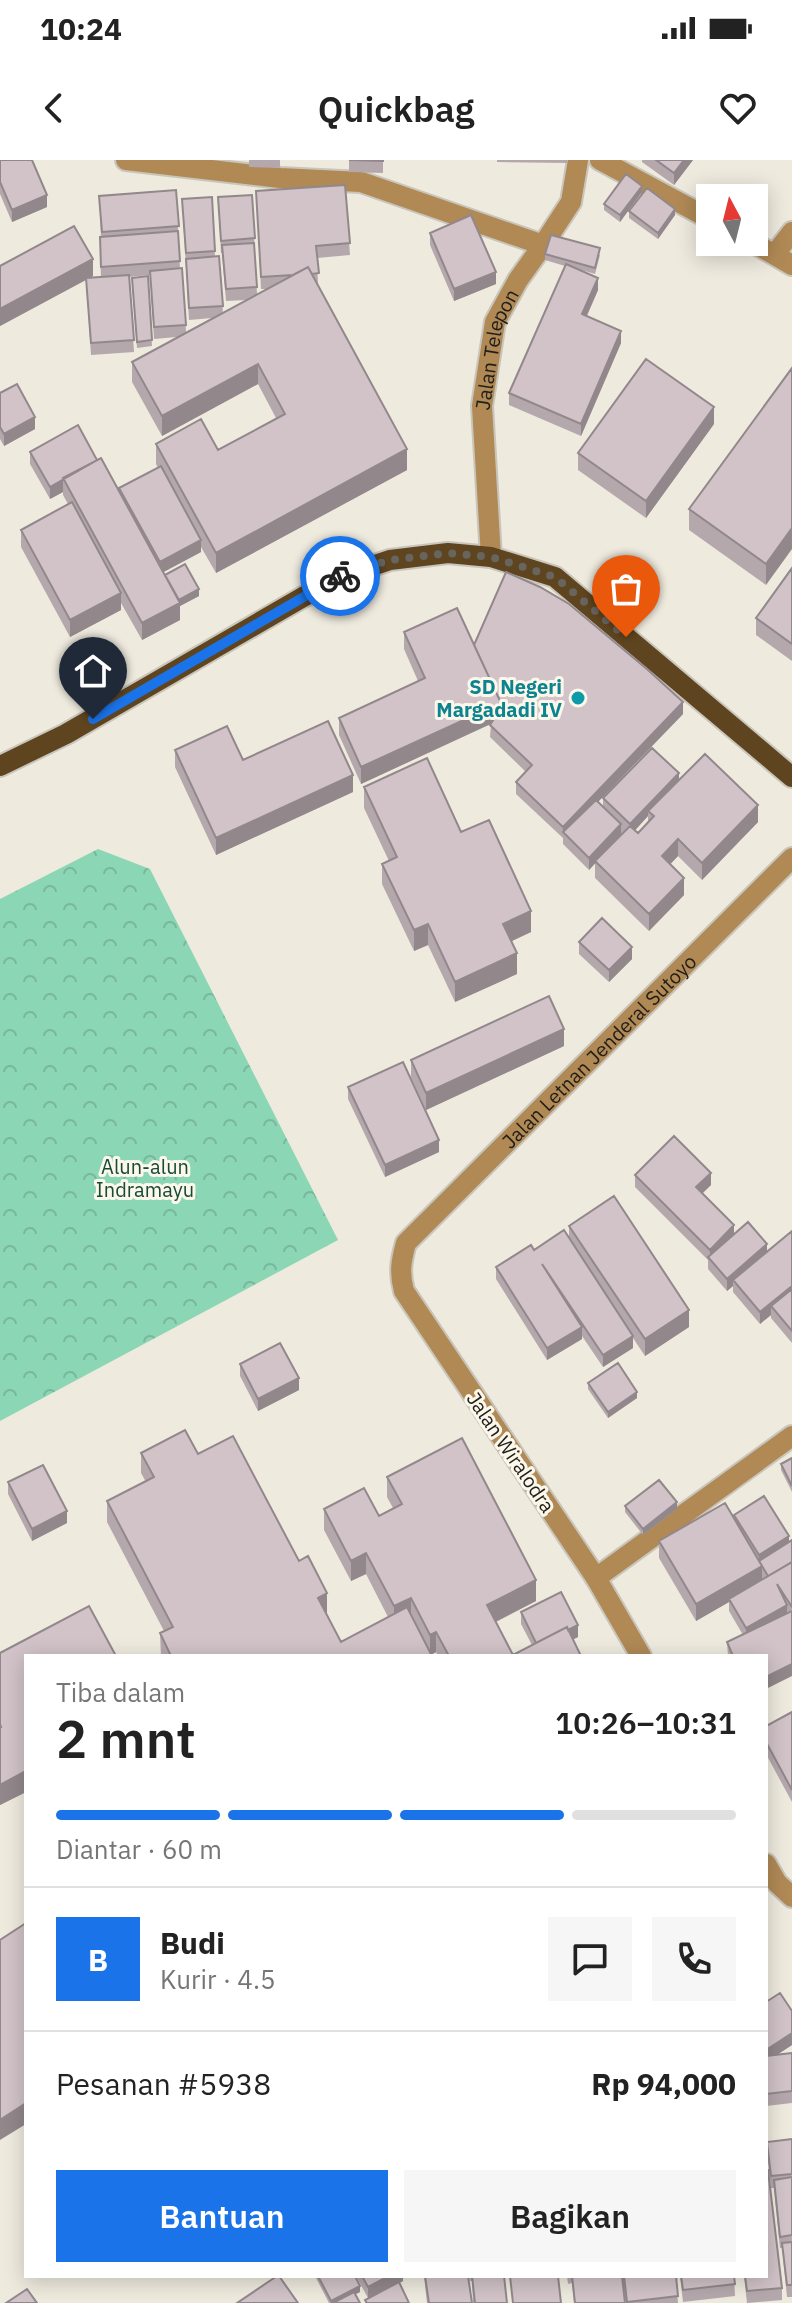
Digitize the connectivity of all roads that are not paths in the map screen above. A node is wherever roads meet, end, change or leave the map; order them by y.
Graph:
1 (126, 160) edge
2 (578, 160) edge
3 (600, 160) edge
4 (696, 211) edge
5 (792, 232) edge
6 (543, 245) junction
7 (784, 260) edge
8 (491, 557) junction
9 (0, 766) edge
10 (792, 777) edge
11 (792, 858) edge
12 (406, 1243) joint
13 (792, 1436) edge
14 (596, 1578) junction
15 (640, 1654) edge
16 (768, 1868) edge
17 (778, 1889) edge

1 - 6 street
2 - 6 street, Jalan Telepon
3 - 4 street
5 - 7 street
6 - 8 street, Jalan Telepon
8 - 9 main road
8 - 10 main road
11 - 12 street, Jalan Letnan Jenderal Sutoyo
12 - 14 street, Jalan Wiralodra
13 - 14 street
14 - 15 street, Jalan Wiralodra
16 - 17 street

